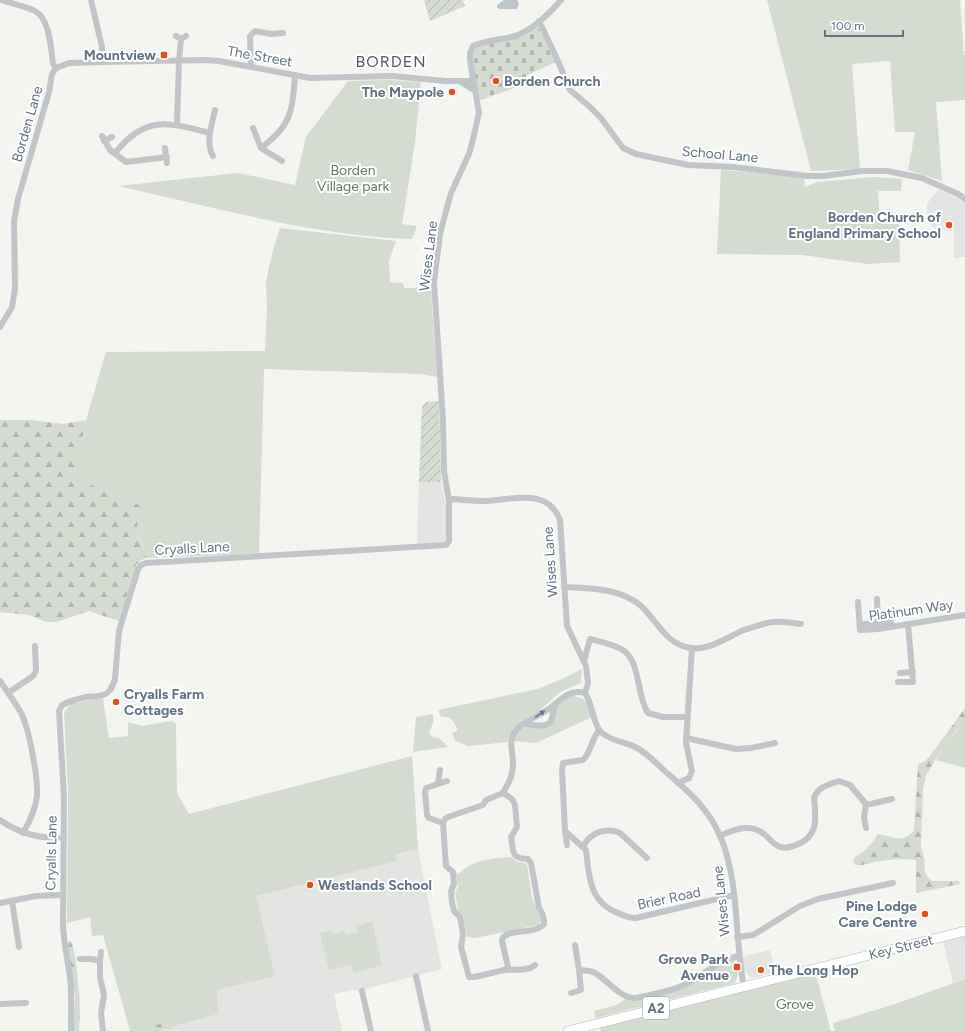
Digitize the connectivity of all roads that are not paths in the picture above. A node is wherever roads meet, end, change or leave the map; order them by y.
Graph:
1 (2, 0) edge
2 (91, 0) edge
3 (561, 0) edge
4 (539, 21) junction
5 (283, 33) dead end
6 (181, 37) dead end
7 (179, 61) junction
8 (102, 62) junction
9 (251, 66) junction
10 (56, 68) junction
11 (295, 75) junction
12 (459, 81) junction
13 (473, 81) junction
14 (474, 90) junction
15 (215, 110) dead end
16 (177, 124) junction
17 (253, 128) dead end
18 (210, 133) junction
19 (112, 137) dead end
20 (165, 148) dead end
21 (261, 148) junction
22 (115, 153) junction
23 (203, 154) dead end
24 (282, 161) dead end
25 (965, 191) edge
26 (958, 194) junction
27 (965, 199) edge
28 (0, 327) edge
29 (449, 501) junction
30 (564, 587) junction
31 (877, 599) dead end
32 (858, 602) dead end
33 (965, 615) edge
34 (892, 622) dead end
35 (801, 624) dead end
36 (908, 624) junction
37 (878, 626) junction
38 (35, 646) dead end
39 (692, 648) junction
40 (584, 661) junction
41 (913, 672) junction
42 (900, 673) dead end
43 (0, 681) edge
44 (898, 682) dead end
45 (8, 693) junction
46 (585, 693) junction
47 (556, 702) junction
48 (687, 718) junction
49 (523, 724) junction
50 (599, 730) junction
51 (686, 738) junction
52 (775, 743) dead end
53 (440, 770) dead end
54 (447, 781) dead end
55 (678, 783) junction
56 (438, 784) junction
57 (503, 793) junction
58 (892, 799) dead end
59 (866, 804) junction
60 (0, 820) edge
61 (443, 823) junction
62 (866, 828) dead end
63 (60, 829) dead end
64 (565, 831) junction
65 (23, 833) junction
66 (720, 836) junction
67 (58, 838) junction
68 (567, 845) dead end
69 (60, 846) dead end
70 (583, 846) junction
71 (647, 858) dead end
72 (893, 883) dead end
73 (62, 895) junction
74 (734, 895) junction
75 (12, 901) junction
76 (0, 902) edge
77 (965, 931) edge
78 (737, 937) junction
79 (575, 945) dead end
80 (19, 947) dead end
81 (102, 952) dead end
82 (739, 956) junction
83 (80, 959) dead end
84 (100, 962) junction
85 (533, 964) dead end
86 (505, 970) junction
87 (579, 970) junction
88 (416, 976) dead end
89 (744, 987) junction
90 (362, 991) dead end
91 (571, 993) dead end
92 (26, 1003) dead end
93 (0, 1004) edge
94 (585, 1029) edge
95 (71, 1031) edge
96 (103, 1031) edge
97 (371, 1031) edge
98 (428, 1031) edge
99 (568, 1031) edge

1 - 10 street
2 - 8 street
3 - 4 street
4 - 13 street, Wises Lane
4 - 26 street, School Lane
5 - 9 street
6 - 7 street
7 - 8 street, The Street
7 - 9 street, The Street
7 - 16 street
8 - 10 street, The Street
9 - 11 street, The Street
10 - 28 street, Borden Lane
11 - 12 street, The Street
11 - 21 street
12 - 13 street, The Street
12 - 14 street, The Street
13 - 14 street, Wises Lane
14 - 29 street, Wises Lane
15 - 18 street
16 - 18 street
16 - 22 street
17 - 21 street
18 - 23 street
19 - 22 street
20 - 22 street
21 - 24 street
25 - 26 street
26 - 27 street, School Lane
29 - 30 street, Wises Lane
29 - 73 street, Cryalls Lane
30 - 39 street
30 - 40 street, Wises Lane
31 - 37 street
32 - 37 street, Platinum Way
33 - 36 street, Platinum Way
34 - 37 street
35 - 39 street
36 - 37 street, Platinum Way
36 - 41 street
38 - 45 street
39 - 48 street
40 - 46 street, Wises Lane
40 - 48 street
41 - 42 street
41 - 44 street
43 - 45 street
45 - 65 street
46 - 47 street
46 - 50 street, Wises Lane
49 -> 47 street
47 - 49 street
48 - 51 street
49 - 57 street
50 - 55 street, Wises Lane
50 - 64 street
51 - 52 street
51 - 55 street
53 - 56 street
54 - 56 street
55 - 66 street, Wises Lane
56 - 61 street
57 - 61 street
57 - 86 street
58 - 59 street
59 - 62 street
59 - 66 street
60 - 65 street
61 - 86 street
63 - 67 street
64 - 68 street
64 - 70 street
65 - 67 street
66 - 74 street, Wises Lane
67 - 69 street
70 - 71 street
70 - 74 street, Brier Road
72 - 78 street
73 - 75 street
73 - 95 street, Cryalls Lane
74 - 78 street, Wises Lane
75 - 76 street
75 - 80 street
77 - 89 main road, Key Street / A2
78 - 82 street, Wises Lane
79 - 87 street
81 - 84 street
82 - 87 street
82 - 89 street, Wises Lane
83 - 84 street
84 - 96 street
85 - 86 street
87 - 91 street
88 - 98 street
89 - 94 main road, A2
90 - 97 street
92 - 93 street
94 - 99 main road, A2

